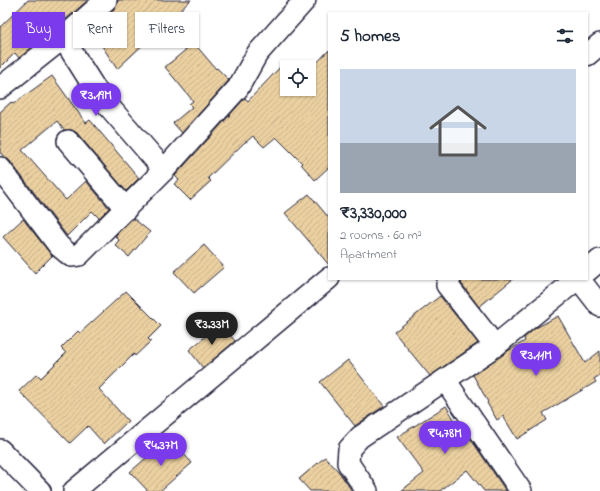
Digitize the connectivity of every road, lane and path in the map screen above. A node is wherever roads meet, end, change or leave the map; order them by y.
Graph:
1 (106, 0) edge
2 (305, 0) edge
3 (65, 36) edge
4 (65, 41) edge
5 (600, 44) edge
6 (50, 48) edge
7 (588, 54) edge
8 (0, 88) edge
9 (68, 141) dead end
10 (0, 168) edge
11 (164, 170) junction
12 (126, 209) junction
13 (600, 260) edge
14 (588, 270) edge
15 (328, 279) edge
16 (449, 280) edge
17 (577, 280) edge
18 (579, 280) edge
19 (600, 306) edge
20 (495, 346) junction
21 (445, 380) junction
22 (0, 450) edge
23 (40, 491) edge
24 (74, 491) edge
25 (367, 491) edge
26 (521, 491) edge

1 - 3 street
2 - 11 street
4 - 11 street
5 - 7 street
6 - 8 street
9 - 12 street
10 - 12 street
11 - 12 street
13 - 14 street
15 - 24 street
16 - 20 street
17 - 20 street
18 - 19 street
20 - 21 street
21 - 25 street
21 - 26 street
22 - 23 street

